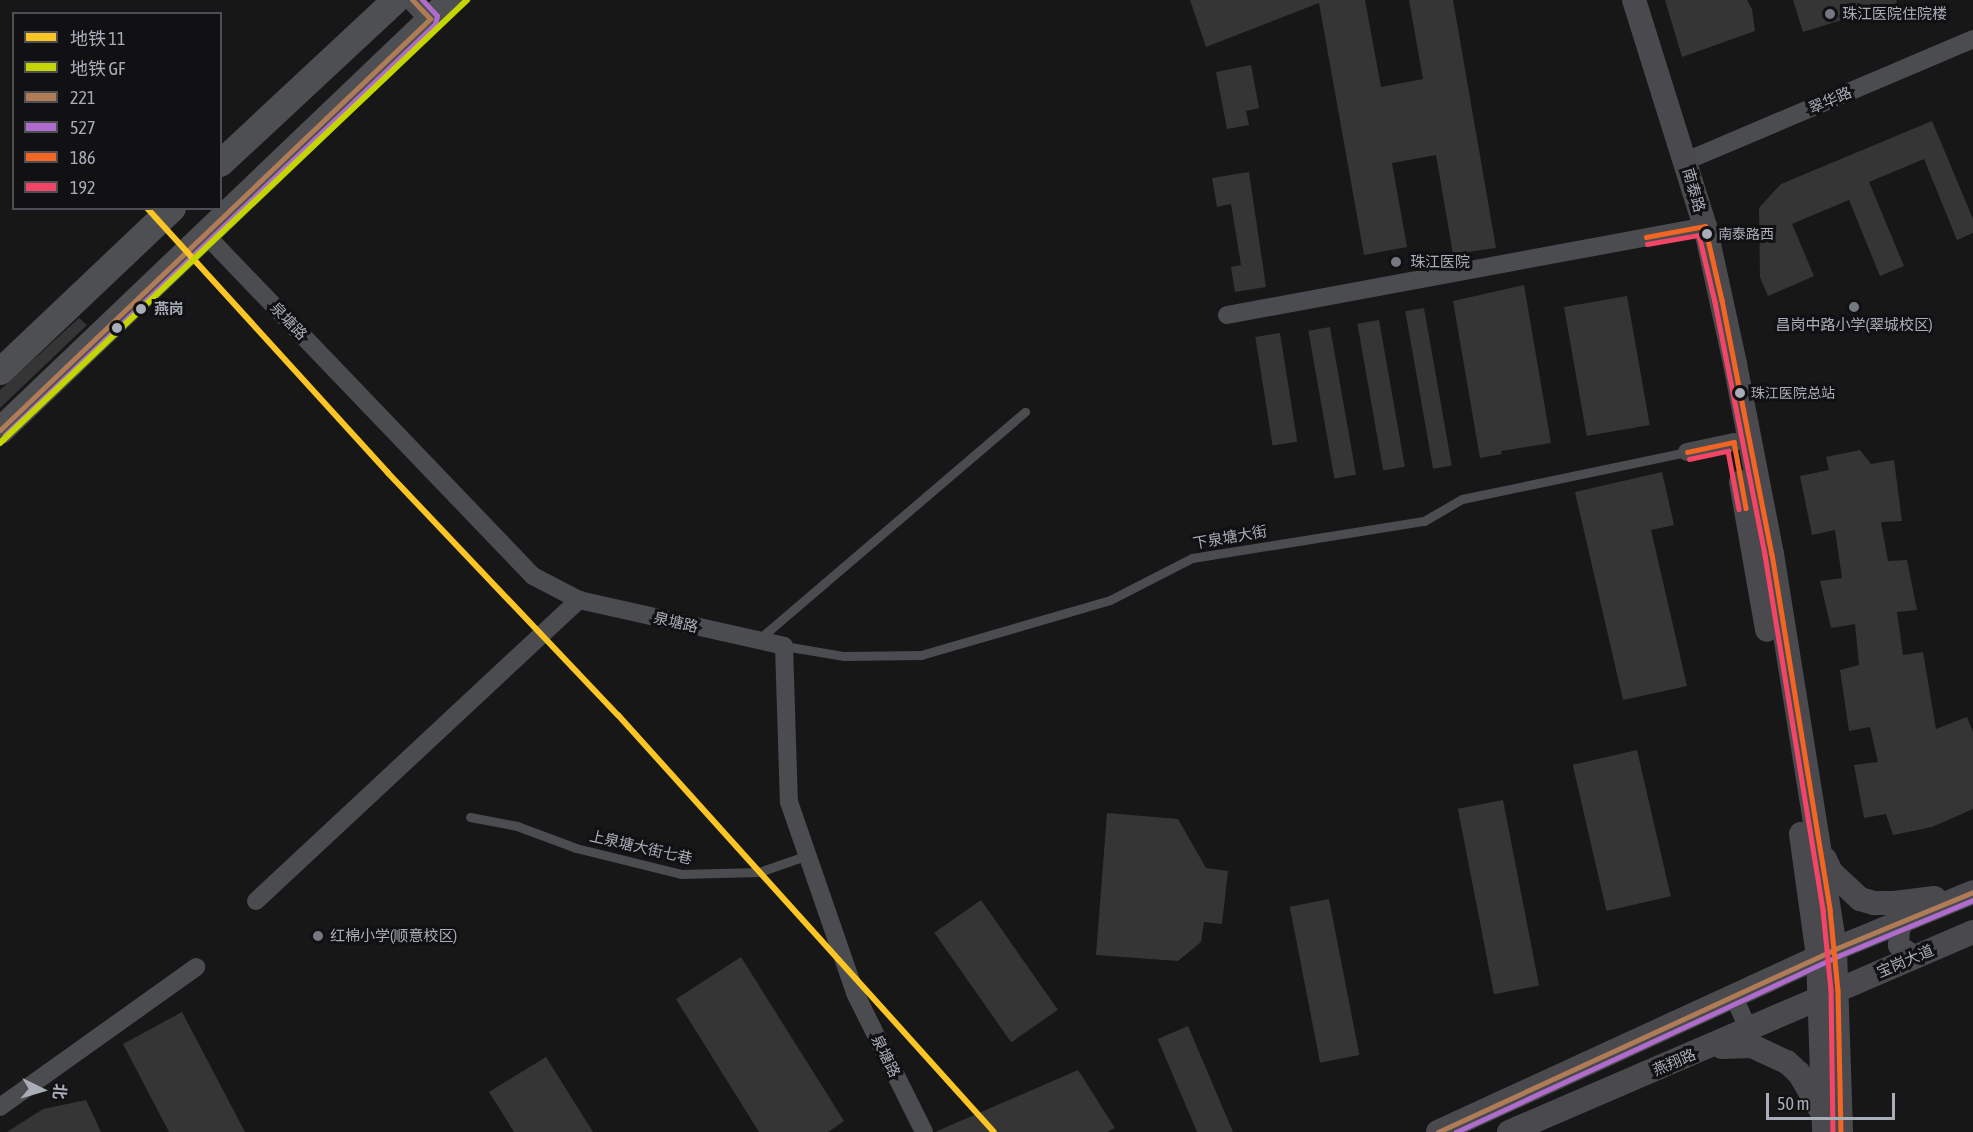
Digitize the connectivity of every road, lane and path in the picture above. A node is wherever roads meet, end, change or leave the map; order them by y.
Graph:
1 (395, 0) edge
2 (450, 0) edge
3 (1620, 0) edge
4 (1634, 0) edge
5 (421, 10) edge
6 (1973, 39) edge
7 (1686, 160) junction
8 (222, 161) edge
9 (170, 210) edge
10 (1698, 228) junction
11 (205, 234) junction
12 (1227, 315) dead end
13 (0, 371) edge
14 (1025, 412) dead end
15 (0, 430) edge
16 (1734, 442) junction
17 (1687, 452) joint
18 (579, 600) junction
19 (759, 639) junction
20 (784, 646) junction
21 (470, 817) dead end
22 (1820, 850) junction
23 (808, 855) junction
24 (1970, 893) edge
25 (256, 901) dead end
26 (1903, 920) junction
27 (1973, 932) edge
28 (1827, 953) junction
29 (1915, 956) junction
30 (196, 968) dead end
31 (1828, 994) junction
32 (1734, 997) junction
33 (1749, 1030) junction
34 (1704, 1050) junction
35 (0, 1107) edge
36 (1823, 1123) edge
37 (924, 1132) edge
38 (1438, 1132) edge
39 (1509, 1132) edge
40 (1841, 1132) edge

1 - 8 main road
2 - 5 main road
3 - 10 main road, 南泰路
4 - 7 main road, 南泰路
5 - 11 main road
6 - 7 street, 翠华路
7 - 10 main road, 南泰路
9 - 13 main road
10 - 12 street
10 - 16 main road, 南泰路
10 - 22 main road, 南泰路
11 - 15 main road
11 - 18 street, 泉塘路
14 - 19 lane
16 - 17 street
16 - 28 main road, 南泰路
17 - 20 lane, 下泉塘大街
18 - 19 street, 泉塘路
18 - 25 street
19 - 20 street, 泉塘路
20 - 23 street, 泉塘路
21 - 23 lane, 上泉塘大街七巷
22 - 24 main road
22 - 28 main road, 南泰路
23 - 37 street, 泉塘路
24 - 26 main road
26 - 28 main road
26 - 29 street
27 - 29 main road, 宝岗大道
28 - 31 main road, 南泰路
28 - 32 main road
29 - 31 main road, 宝岗大道
30 - 35 street
31 - 33 main road, 燕翔路
31 - 36 main road, 南泰路
31 - 40 main road, 南泰路
32 - 33 street
32 - 38 main road
33 - 34 main road, 燕翔路
34 - 36 main road
34 - 39 main road, 燕翔路

